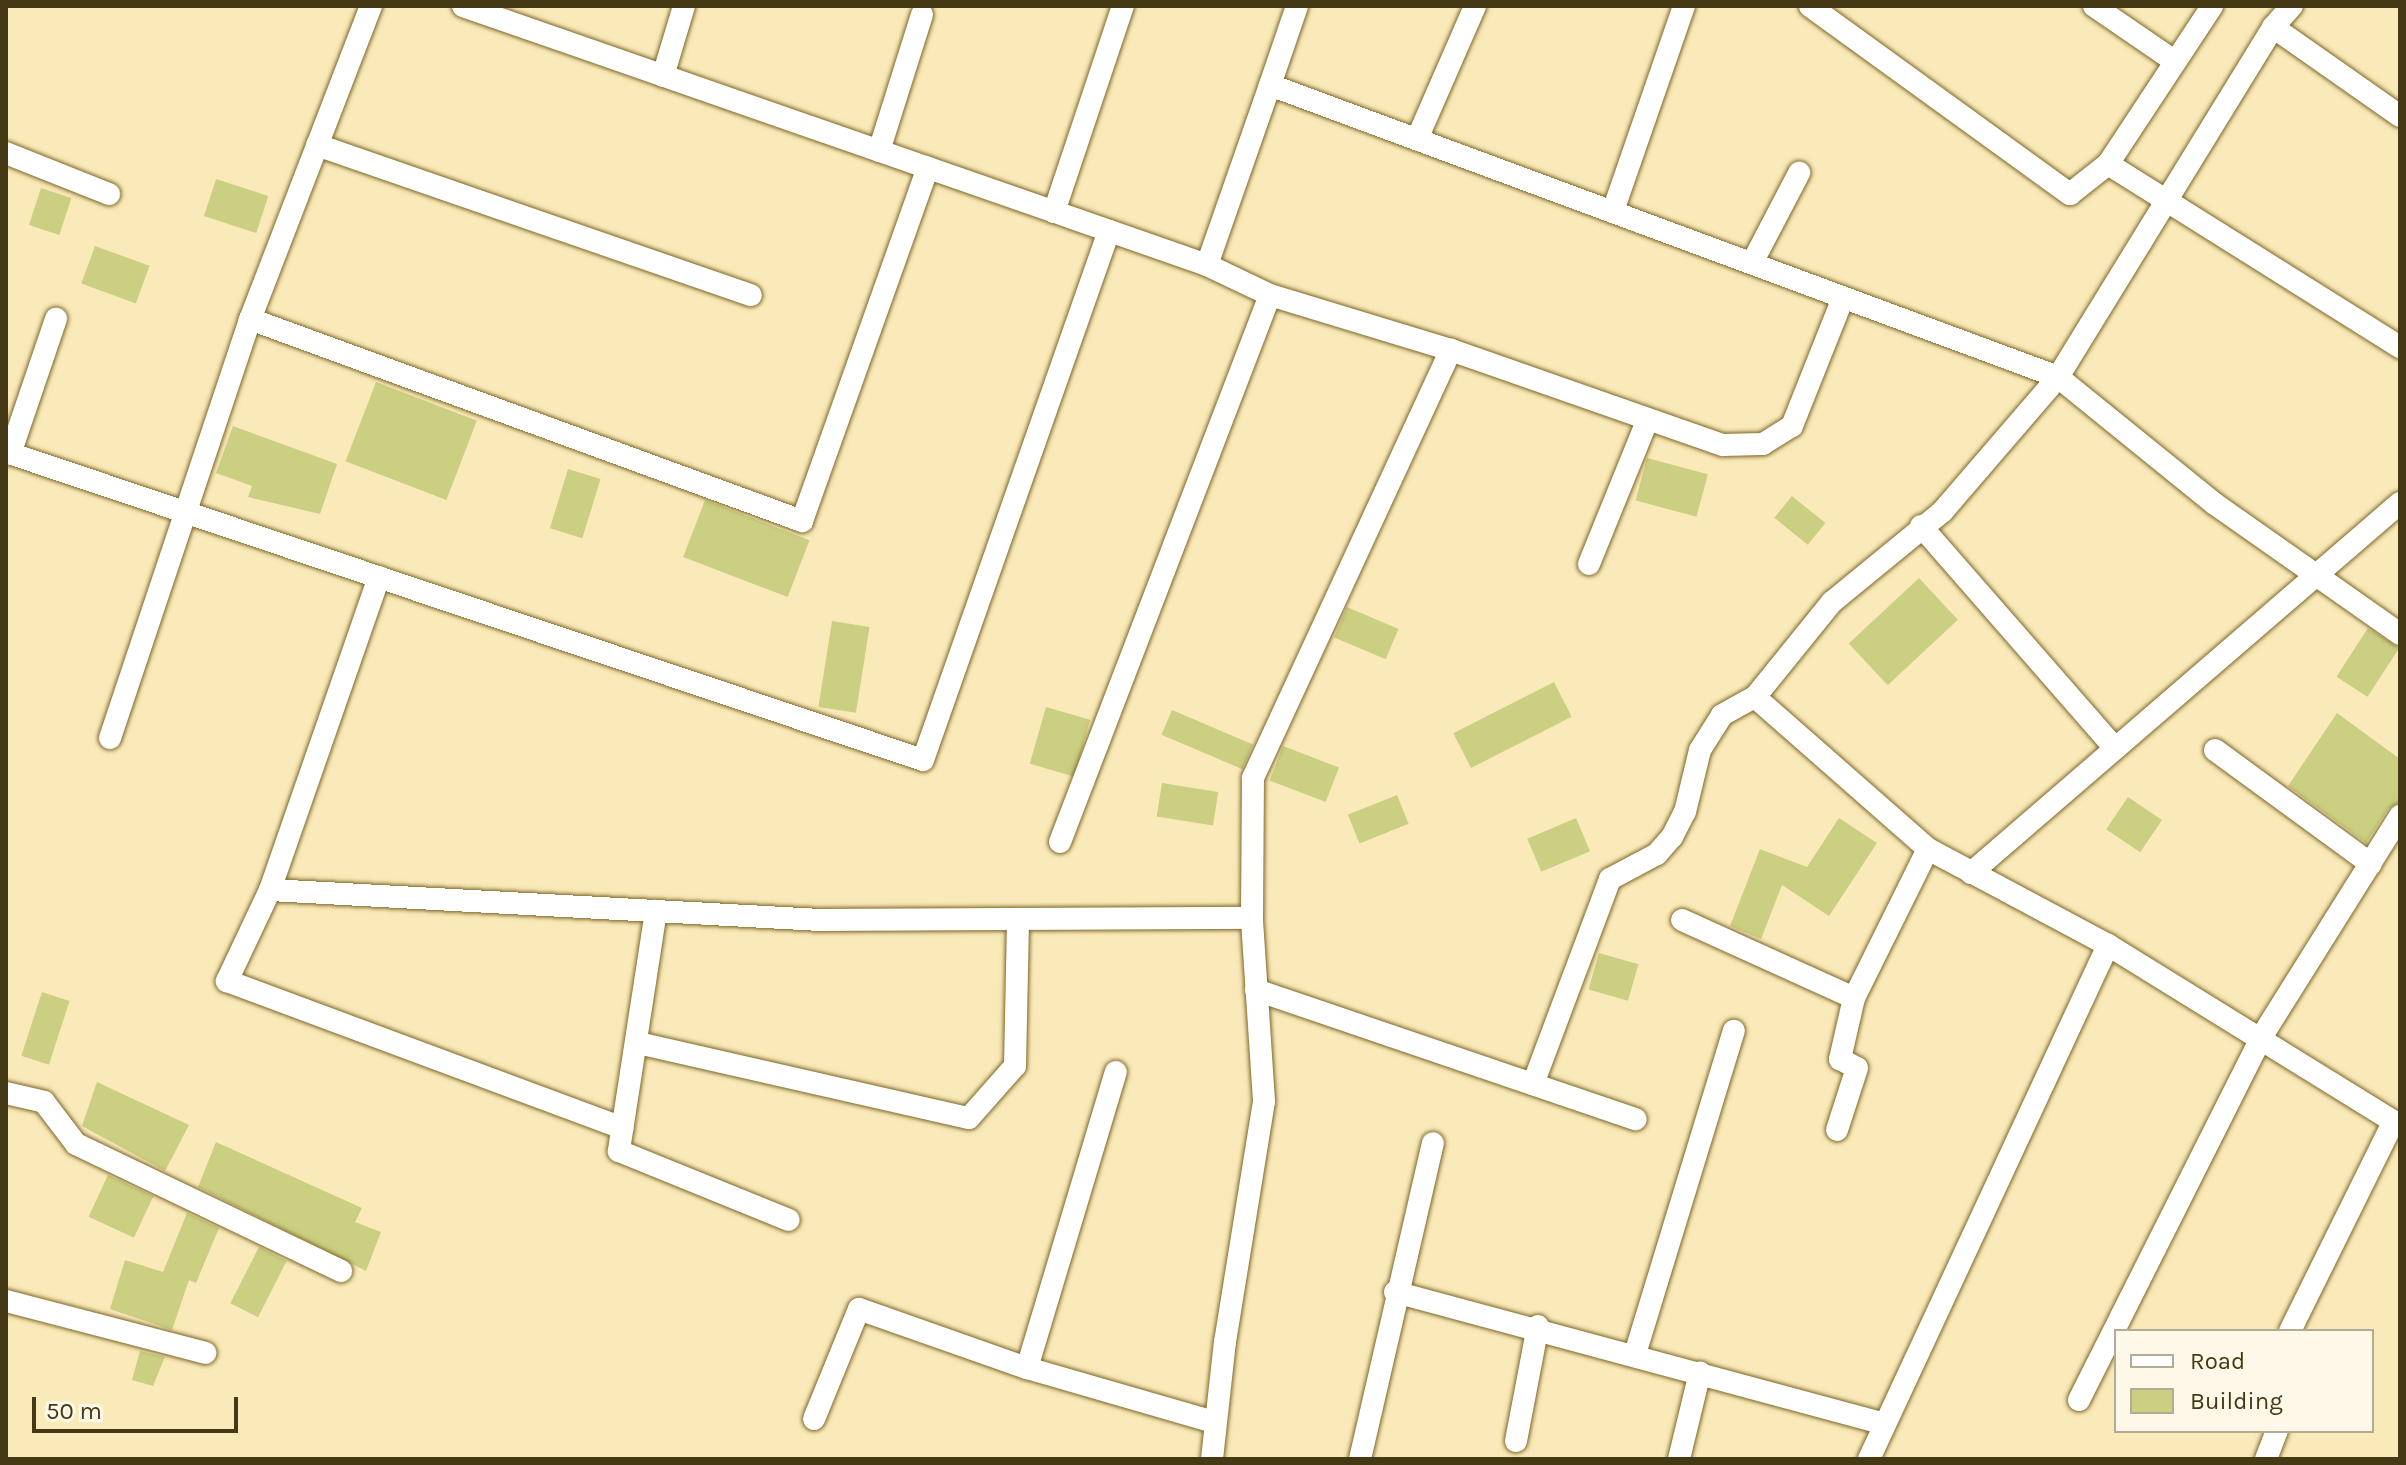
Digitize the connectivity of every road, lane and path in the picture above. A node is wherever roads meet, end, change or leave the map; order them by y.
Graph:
1 (371, 6) edge
2 (463, 6) edge
3 (684, 6) edge
4 (1123, 6) edge
5 (1297, 6) edge
6 (1475, 6) edge
7 (1684, 6) edge
8 (1810, 6) edge
9 (2094, 6) edge
10 (2212, 6) edge
11 (2292, 6) edge
12 (510, 14) edge
13 (922, 15) dead end
14 (2273, 27) junction
15 (2173, 60) junction
16 (663, 76) junction
17 (1270, 85) junction
18 (2400, 116) edge
19 (1417, 139) junction
20 (317, 145) junction
21 (879, 151) junction
22 (6, 153) edge
23 (2108, 164) junction
24 (928, 168) junction
25 (1799, 173) dead end
26 (109, 194) dead end
27 (2167, 200) junction
28 (1613, 211) junction
29 (1054, 212) junction
30 (1109, 231) junction
31 (1752, 263) junction
32 (1207, 265) junction
33 (751, 295) dead end
34 (1270, 295) junction
35 (1843, 298) junction
36 (56, 319) dead end
37 (250, 319) junction
38 (2400, 347) edge
39 (1451, 350) junction
40 (2058, 377) junction
41 (1647, 421) junction
42 (8, 453) edge
43 (2400, 503) edge
44 (188, 513) junction
45 (1921, 526) junction
46 (1589, 564) dead end
47 (379, 577) junction
48 (2315, 577) junction
49 (2400, 634) edge
50 (1755, 697) junction
51 (110, 738) dead end
52 (2114, 747) junction
53 (2215, 750) dead end
54 (2400, 816) edge
55 (1060, 842) dead end
56 (1928, 849) junction
57 (2371, 864) junction
58 (1971, 873) junction
59 (270, 890) junction
60 (656, 911) junction
61 (1252, 918) junction
62 (1018, 919) junction
63 (1682, 920) dead end
64 (2108, 945) junction
65 (1256, 990) junction
66 (1854, 998) junction
67 (1734, 1031) dead end
68 (2262, 1036) junction
69 (638, 1043) junction
70 (1116, 1072) dead end
71 (1533, 1084) junction
72 (6, 1093) edge
73 (1636, 1119) dead end
74 (2397, 1123) edge
75 (623, 1128) junction
76 (1837, 1130) dead end
77 (1433, 1143) dead end
78 (789, 1220) dead end
79 (341, 1271) dead end
80 (1395, 1292) junction
81 (6, 1301) edge
82 (1538, 1326) junction
83 (2115, 1329) edge
84 (2291, 1329) edge
85 (2114, 1330) edge
86 (205, 1353) dead end
87 (1635, 1354) junction
88 (1027, 1368) junction
89 (1700, 1372) junction
90 (2079, 1400) dead end
91 (814, 1419) dead end
92 (1214, 1422) junction
93 (1885, 1424) junction
94 (2276, 1433) edge
95 (1516, 1441) dead end
96 (1212, 1459) edge
97 (1360, 1459) edge
98 (1679, 1459) edge
99 (1869, 1459) edge
100 (2266, 1459) edge

1 - 20 street
2 - 12 street
3 - 16 street
4 - 29 street
5 - 17 street
6 - 19 street
7 - 28 street
8 - 23 street
9 - 15 street
10 - 15 street
11 - 14 street
12 - 16 street
13 - 21 street
14 - 18 street
14 - 27 street
15 - 23 street
16 - 21 street
17 - 19 street
17 - 32 street
19 - 28 street
20 - 33 street
20 - 37 street
21 - 24 street
22 - 26 street
23 - 27 street
24 - 29 street
24 - 37 street
25 - 31 street
27 - 38 street
27 - 40 street
28 - 31 street
29 - 30 street
30 - 32 street
30 - 47 street
31 - 35 street
32 - 34 street
34 - 39 street
34 - 55 street
35 - 40 street
35 - 41 street
36 - 42 street
37 - 44 street
39 - 41 street
39 - 61 street
40 - 45 street
40 - 48 street
41 - 46 street
42 - 44 street
43 - 48 street
44 - 47 street
44 - 51 street
45 - 50 street
45 - 52 street
47 - 59 street
48 - 49 street
48 - 52 street
50 - 56 street
50 - 71 street
52 - 58 street
53 - 57 street
54 - 57 street
56 - 58 street
56 - 66 street
57 - 68 street
58 - 64 street
59 - 60 street
59 - 75 street
60 - 62 street
60 - 69 street
61 - 62 street
61 - 65 street
62 - 69 street
63 - 66 street
64 - 68 street
64 - 93 street
65 - 71 street
65 - 92 street
66 - 76 street
67 - 87 street
68 - 74 street
68 - 83 street
69 - 75 street
70 - 88 street
71 - 73 street
72 - 79 street
74 - 84 street
75 - 78 street
77 - 80 street
80 - 82 street
80 - 97 street
81 - 86 street
82 - 87 street
82 - 95 street
85 - 90 street
87 - 89 street
88 - 91 street
88 - 92 street
89 - 93 street
89 - 98 street
92 - 96 street
93 - 99 street
94 - 100 street

